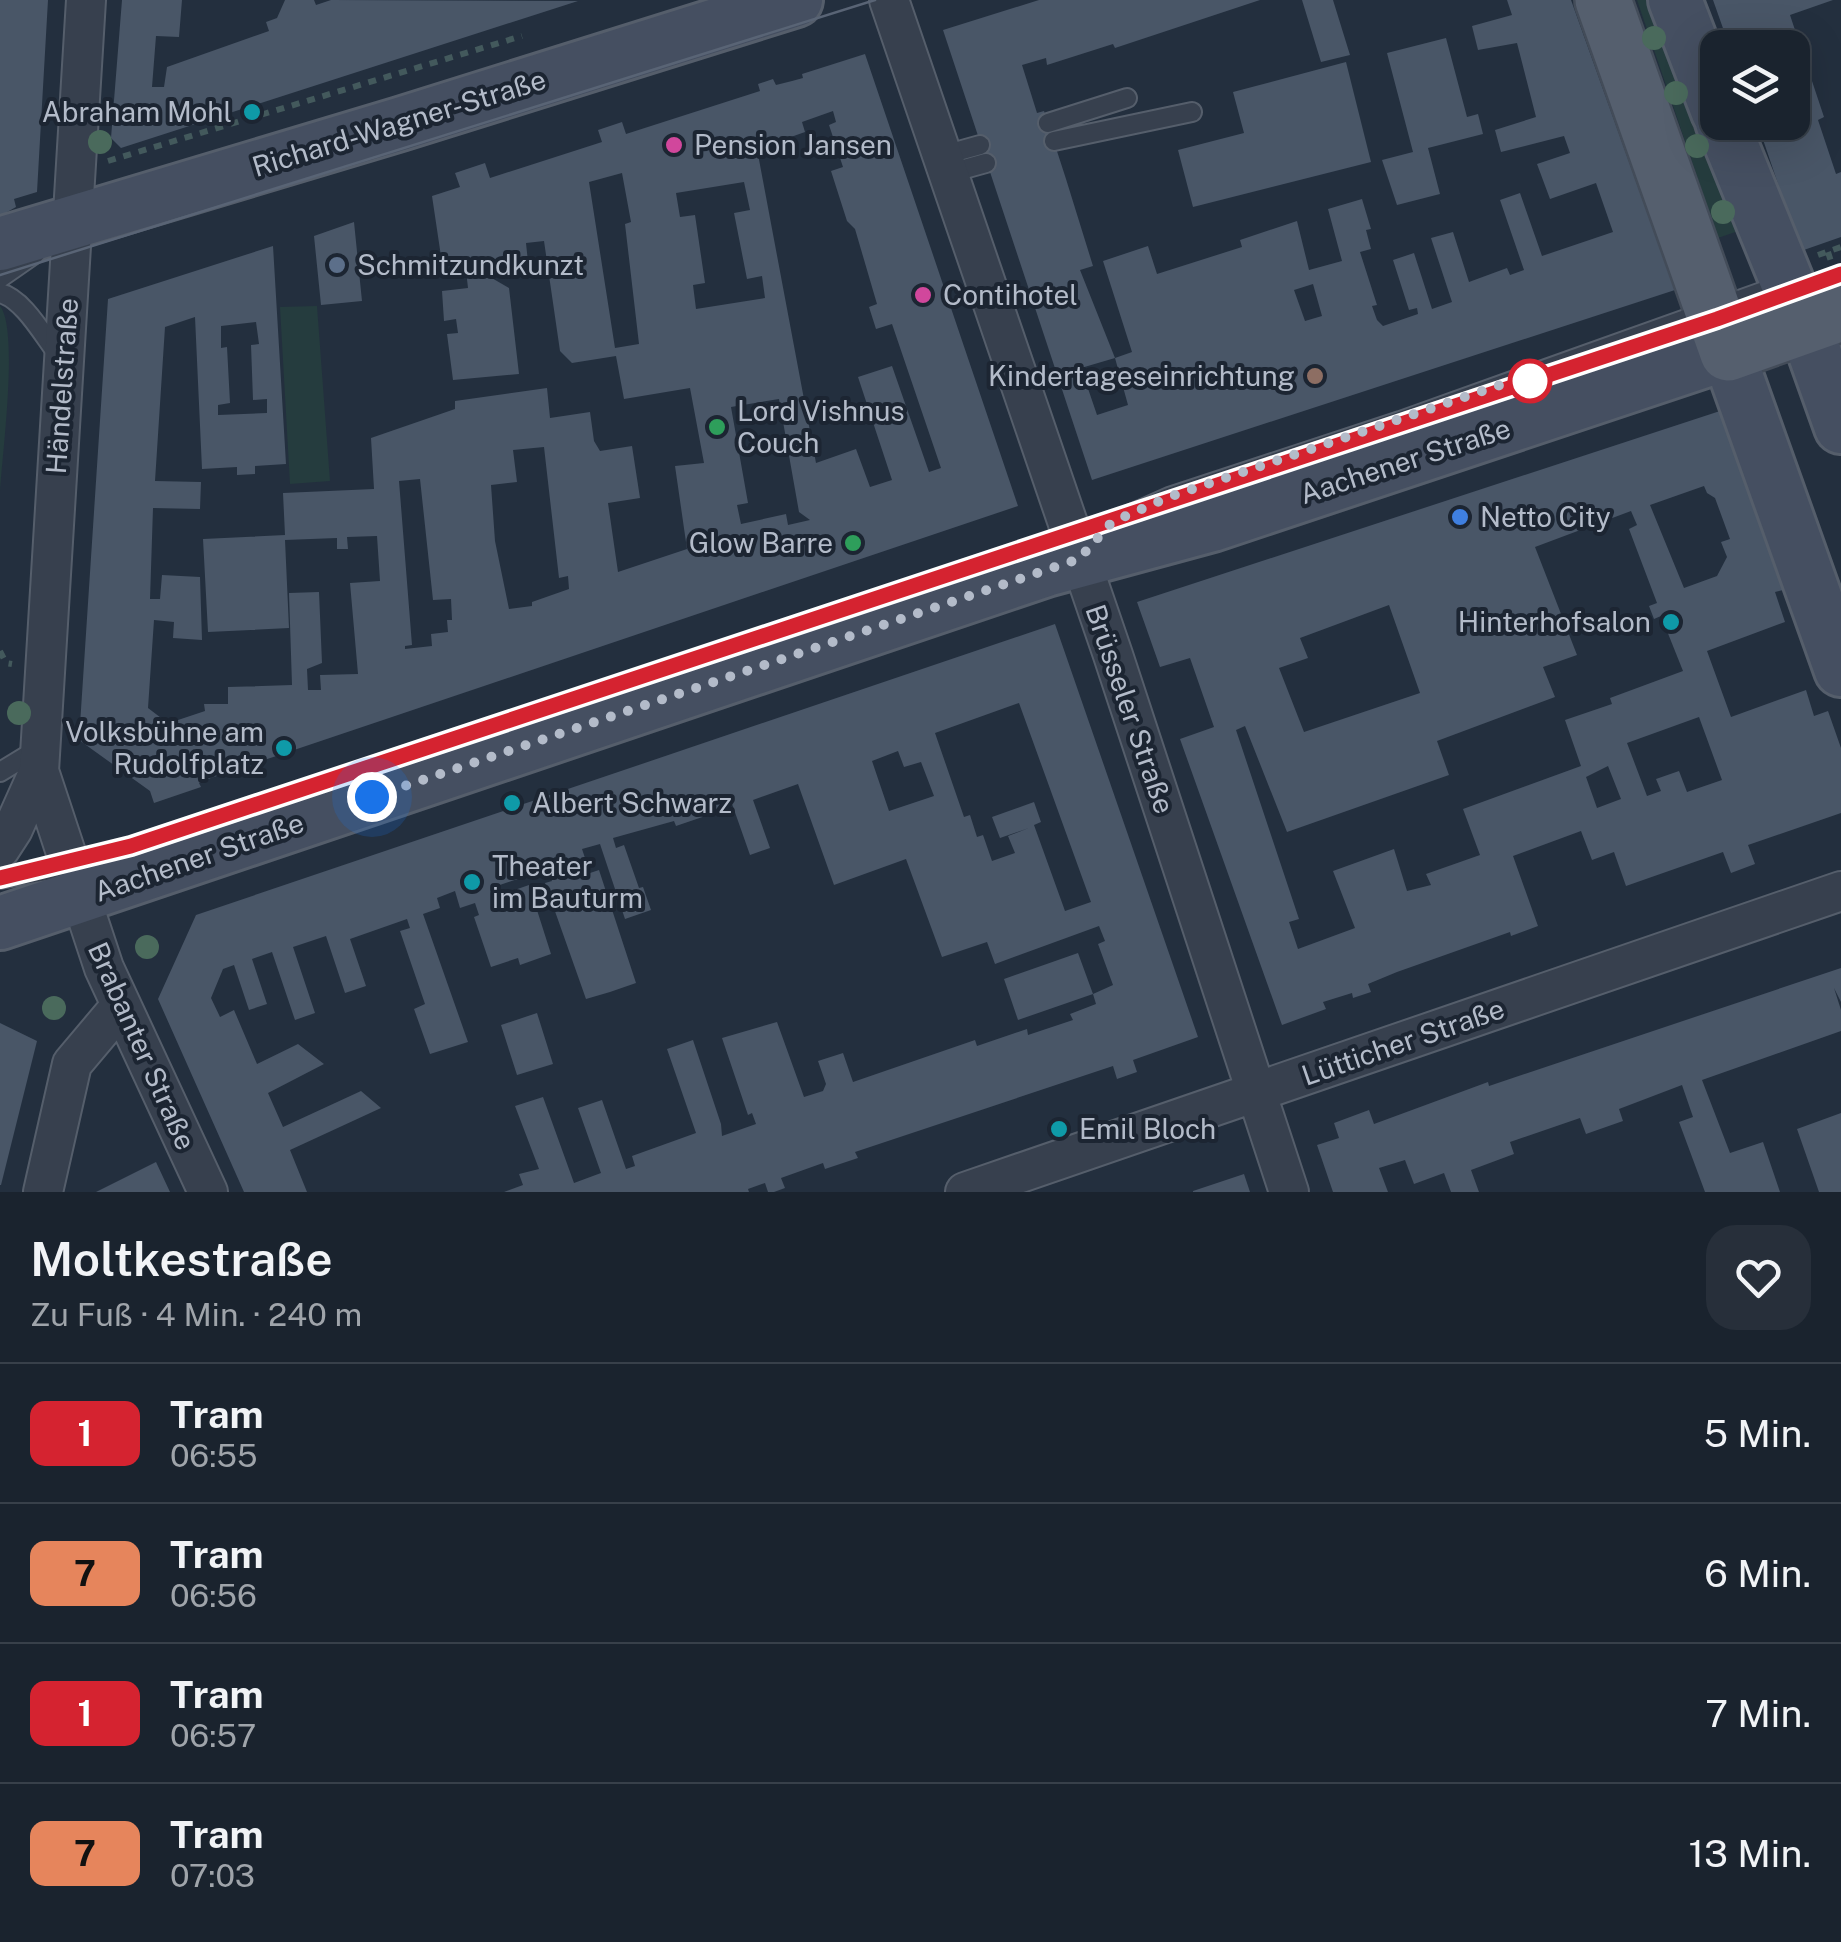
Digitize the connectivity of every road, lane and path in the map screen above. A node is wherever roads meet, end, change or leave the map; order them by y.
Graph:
1 (86, 0) edge
2 (796, 0) edge
3 (890, 0) edge
4 (1603, 0) edge
5 (1675, 0) edge
6 (530, 34) dead end
7 (1700, 65) edge
8 (1127, 98) dead end
9 (1192, 112) dead end
10 (1731, 140) edge
11 (75, 171) junction
12 (71, 224) junction
13 (0, 244) edge
14 (0, 278) edge
15 (0, 293) edge
16 (1810, 307) edge
17 (1721, 331) junction
18 (63, 361) junction
19 (1841, 427) edge
20 (1079, 559) junction
21 (1841, 670) edge
22 (40, 760) junction
23 (0, 772) edge
24 (154, 846) dead end
25 (0, 848) edge
26 (0, 879) edge
27 (74, 883) junction
28 (1841, 891) edge
29 (0, 923) edge
30 (120, 1008) junction
31 (1256, 1093) junction
32 (43, 1192) edge
33 (208, 1192) edge
34 (965, 1192) edge
35 (1290, 1192) edge

1 - 11 street, Händelstraße
2 - 12 main road, Richard-Wagner-Straße
3 - 20 street, Brüsseler Straße
4 - 17 main road
5 - 7 main road
6 - 11 path
8 - 9 lane
10 - 16 main road
11 - 12 street, Händelstraße
12 - 13 main road, Richard-Wagner-Straße
12 - 14 lane
12 - 18 street, Händelstraße
15 - 18 lane
16 - 17 main road, Aachener Straße
16 - 19 main road
17 - 20 main road, Aachener Straße
17 - 21 main road
18 - 22 street, Händelstraße
20 - 27 main road, Aachener Straße
20 - 31 street, Brüsseler Straße
22 - 23 lane
22 - 25 street, Händelstraße
22 - 27 street, Händelstraße
24 - 27 lane
26 - 27 lane
27 - 29 main road, Aachener Straße
27 - 30 street, Brabanter Straße
28 - 31 street, Lütticher Straße
30 - 32 street
30 - 33 street, Brabanter Straße
31 - 34 street, Lütticher Straße
31 - 35 street, Brüsseler Straße

